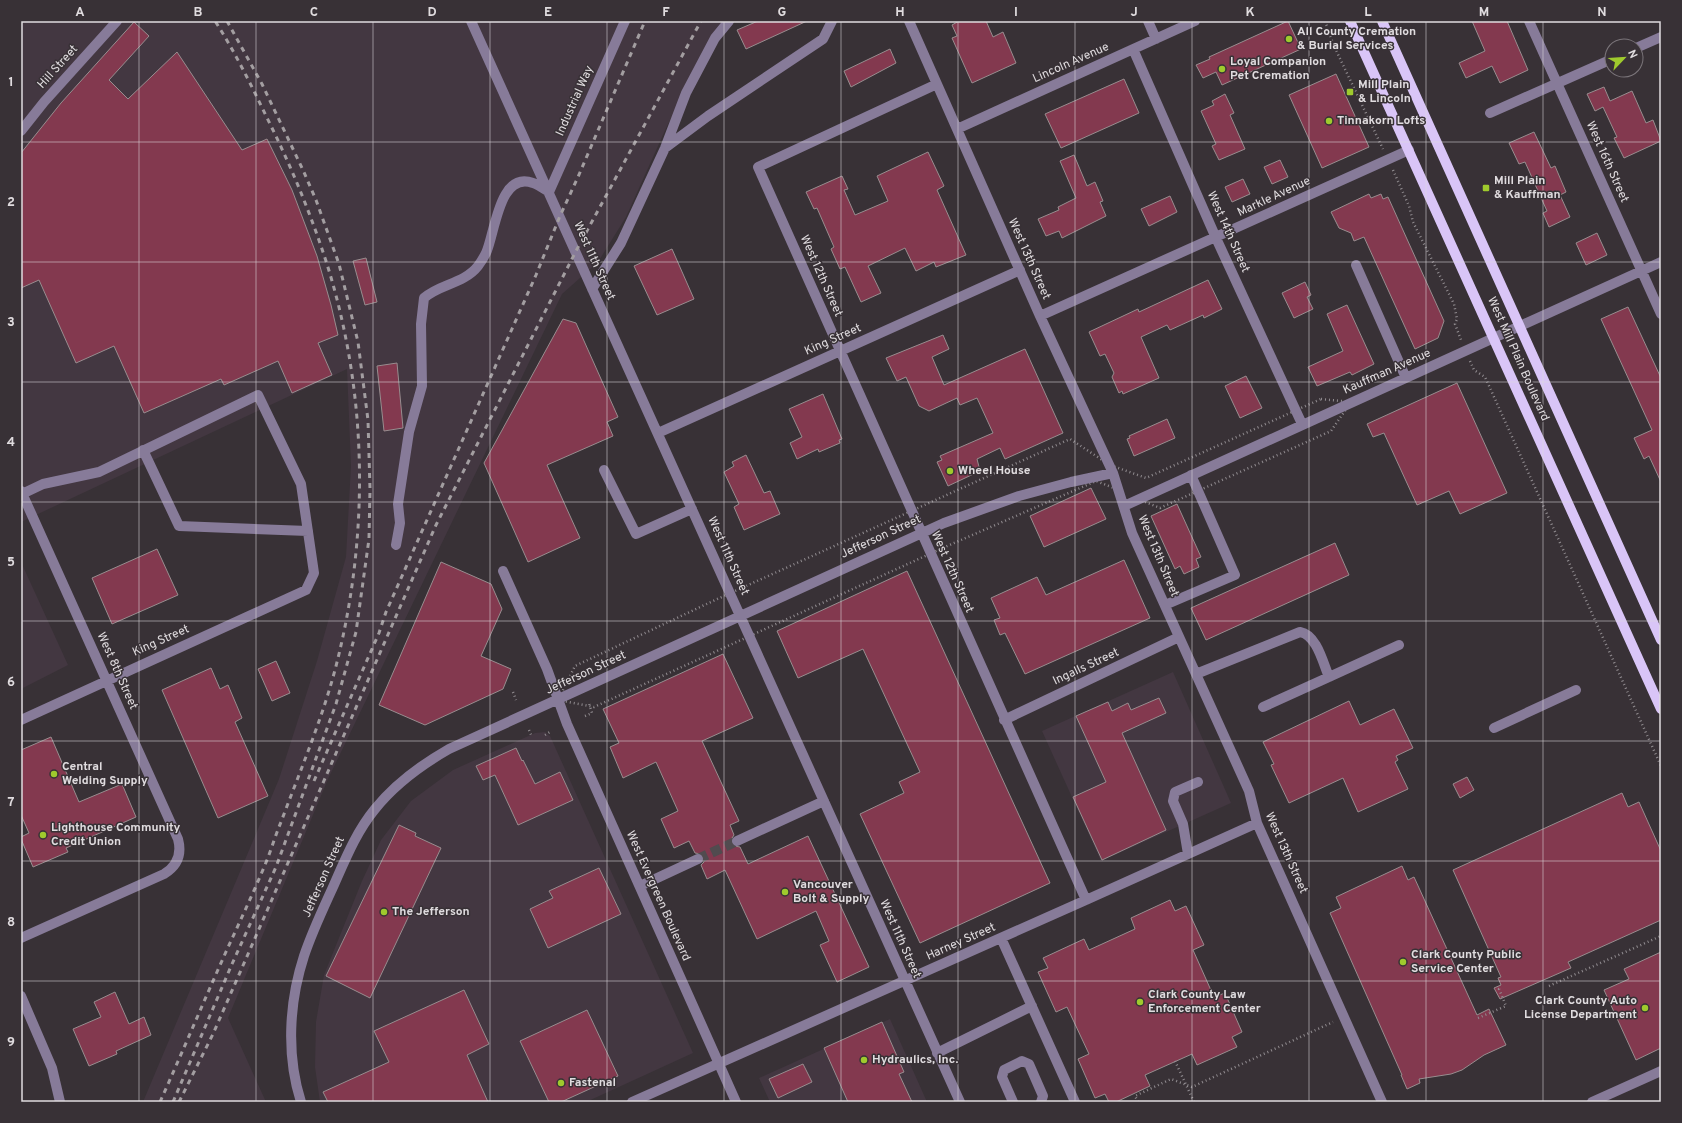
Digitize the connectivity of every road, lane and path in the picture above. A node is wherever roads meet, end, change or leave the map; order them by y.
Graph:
1 (117, 21) edge
2 (471, 21) edge
3 (625, 21) edge
4 (730, 21) edge
5 (832, 21) edge
6 (909, 21) edge
7 (1148, 21) edge
8 (1195, 21) edge
9 (1325, 21) edge
10 (1350, 21) edge
11 (1382, 21) edge
12 (1529, 21) edge
13 (1661, 37) edge
14 (1156, 39) junction
15 (1644, 44) edge
16 (1133, 49) junction
17 (1604, 61) edge
18 (1557, 82) junction
19 (937, 84) junction
20 (1490, 113) dead end
21 (957, 129) junction
22 (21, 132) edge
23 (1381, 145) dead end
24 (666, 148) junction
25 (1409, 150) junction
26 (1396, 178) dead end
27 (549, 192) junction
28 (1216, 238) junction
29 (1661, 262) edge
30 (1356, 265) dead end
31 (1020, 270) junction
32 (1641, 271) junction
33 (592, 289) junction
34 (1661, 314) edge
35 (1040, 316) junction
36 (1455, 324) dead end
37 (1520, 327) junction
38 (1495, 338) junction
39 (840, 351) junction
40 (1474, 370) dead end
41 (1406, 378) junction
42 (1321, 399) dead end
43 (1296, 411) junction
44 (1302, 424) junction
45 (1331, 431) dead end
46 (658, 433) junction
47 (1070, 439) dead end
48 (143, 450) junction
49 (604, 470) dead end
50 (1113, 473) junction
51 (1191, 475) junction
52 (1146, 478) dead end
53 (1096, 481) dead end
54 (1198, 491) junction
55 (22, 493) edge
56 (929, 504) dead end
57 (1124, 506) junction
58 (1160, 508) dead end
59 (692, 509) junction
60 (896, 519) dead end
61 (308, 531) junction
62 (921, 533) junction
63 (396, 545) dead end
64 (945, 547) dead end
65 (918, 560) dead end
66 (503, 572) dead end
67 (743, 588) dead end
68 (713, 601) dead end
69 (1165, 605) junction
70 (740, 616) junction
71 (761, 631) dead end
72 (1179, 637) junction
73 (1661, 640) edge
74 (732, 644) dead end
75 (1399, 645) dead end
76 (572, 664) dead end
77 (574, 669) junction
78 (1196, 674) junction
79 (1329, 677) junction
80 (106, 680) junction
81 (1576, 690) dead end
82 (513, 692) dead end
83 (516, 700) dead end
84 (558, 700) junction
85 (589, 703) dead end
86 (590, 707) junction
87 (1263, 707) dead end
88 (1661, 709) edge
89 (585, 716) dead end
90 (21, 720) edge
91 (1004, 720) junction
92 (1494, 728) dead end
93 (529, 730) dead end
94 (550, 732) dead end
95 (545, 735) dead end
96 (532, 737) dead end
97 (1661, 766) edge
98 (1198, 782) dead end
99 (824, 801) junction
100 (1257, 823) junction
101 (737, 841) tunnel mouth
102 (1188, 854) junction
103 (698, 859) tunnel mouth
104 (640, 886) junction
105 (1086, 900) junction
106 (1661, 936) edge
107 (21, 938) edge
108 (1001, 938) junction
109 (905, 981) junction
110 (1549, 986) dead end
111 (1502, 988) dead end
112 (21, 996) edge
113 (1032, 1006) junction
114 (1345, 1017) junction
115 (1478, 1018) dead end
116 (938, 1053) junction
117 (1175, 1061) dead end
118 (718, 1063) junction
119 (1661, 1071) edge
120 (1597, 1101) edge
121 (60, 1102) edge
122 (301, 1102) edge
123 (632, 1102) edge
124 (736, 1102) edge
125 (960, 1102) edge
126 (1013, 1102) edge
127 (1041, 1102) edge
128 (1075, 1102) edge
129 (1138, 1102) edge
130 (1194, 1102) edge
131 (1382, 1102) edge

1 - 22 street, Hill Street
2 - 27 street, West 11th Street
3 - 27 street, Industrial Way
4 - 24 street
5 - 24 street
6 - 19 street, West 13th Street
7 - 14 street
8 - 14 street, Lincoln Avenue
9 - 23 path
10 - 25 main road, West Mill Plain Boulevard
11 - 37 main road, West Mill Plain Boulevard
12 - 18 street, West 16th Street
13 - 15 street
14 - 16 street, Lincoln Avenue
16 - 21 street, Lincoln Avenue
16 - 28 street, West 14th Street
17 - 18 street
18 - 20 street
18 - 32 street, West 16th Street
19 - 21 street, West 13th Street
19 - 39 street, West 12th Street
21 - 31 street, West 13th Street
24 - 33 street
25 - 28 street, Markle Avenue
25 - 38 main road, West Mill Plain Boulevard
26 - 36 path
27 - 33 street, West 11th Street
27 - 63 street
28 - 35 street, Markle Avenue
28 - 43 street, West 14th Street
29 - 32 street, Kauffman Avenue
30 - 41 street
31 - 35 street, West 13th Street
31 - 39 street, King Street
32 - 34 street, West 16th Street
32 - 37 street, Kauffman Avenue
33 - 46 street, West 11th Street
35 - 50 street, West 13th Street
37 - 38 street, Kauffman Avenue
37 - 73 main road, West Mill Plain Boulevard
38 - 41 street, Kauffman Avenue
38 - 88 main road, West Mill Plain Boulevard
39 - 46 street, King Street
39 - 62 street, West 12th Street
40 - 97 path
41 - 44 street, Kauffman Avenue
42 - 43 path
43 - 44 street, West 14th Street
43 - 52 path
44 - 51 street, Kauffman Avenue
45 - 54 path
46 - 59 street, West 11th Street
47 - 56 path
48 - 55 street
48 - 61 street
48 - 61 street, King Street
49 - 59 street
50 - 57 street, West 13th Street
50 - 62 street, Jefferson Street
51 - 54 street
51 - 57 street, Kauffman Avenue
53 - 64 path
54 - 58 path
54 - 69 street
55 - 80 street, West 8th Street
57 - 69 street, West 13th Street
59 - 70 street, West 11th Street
60 - 67 path
61 - 80 street, King Street
62 - 70 street, Jefferson Street
62 - 91 street, West 12th Street
65 - 71 path
66 - 84 street, West Evergreen Boulevard
68 - 77 path
69 - 72 street, West 13th Street
70 - 84 street, Jefferson Street
70 - 99 street, West 11th Street
72 - 78 street, West 13th Street
72 - 91 street, Ingalls Street
74 - 86 path
75 - 79 street
76 - 77 path
77 - 84 path
78 - 79 street
78 - 100 street, West 13th Street
79 - 87 street
80 - 90 street, King Street
80 - 107 street, West 8th Street
81 - 92 street
82 - 83 path
84 - 86 path
84 - 104 street, West Evergreen Boulevard
84 - 122 street, Jefferson Street
85 - 86 path
86 - 89 path
91 - 105 street, West 12th Street
93 - 96 path
94 - 95 path
98 - 102 street
99 - 101 street
99 - 109 street, West 11th Street
100 - 102 street, Harney Street
100 - 114 street, West 13th Street
102 - 105 street, Harney Street
103 - 104 street
104 - 118 street, West Evergreen Boulevard
105 - 108 street, Harney Street
106 - 110 path
108 - 109 street, Harney Street
108 - 113 street
109 - 116 street, West 11th Street
109 - 118 street, Harney Street
111 - 115 path
112 - 121 street
113 - 116 street
113 - 128 street
114 - 129 path
114 - 131 street, West 13th Street
116 - 125 street, West 11th Street
117 - 130 path
118 - 123 street, Harney Street
118 - 124 street, West Evergreen Boulevard
119 - 120 street
126 - 127 street

